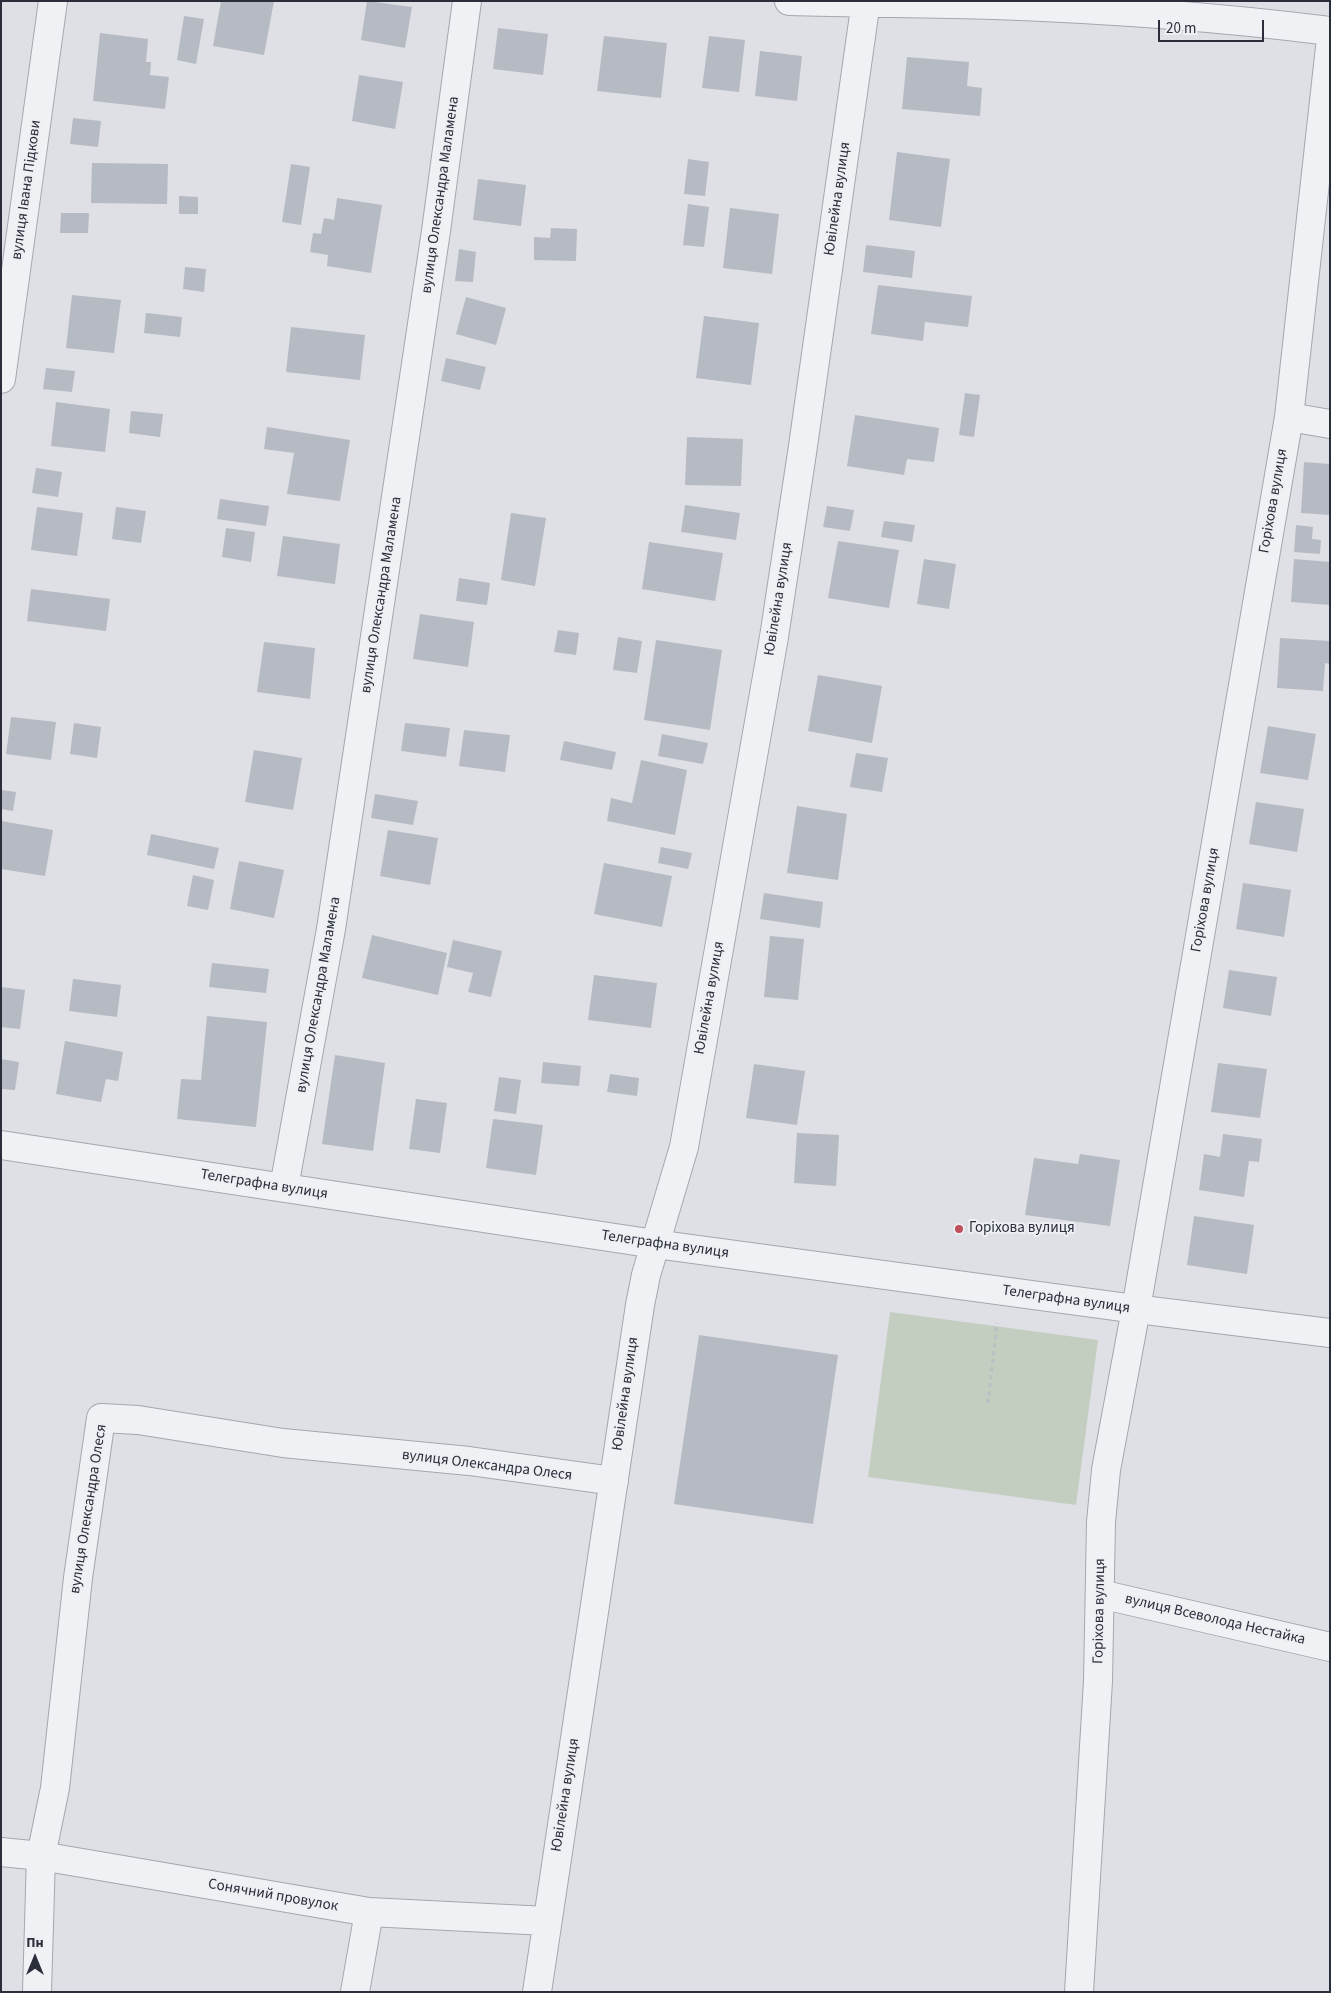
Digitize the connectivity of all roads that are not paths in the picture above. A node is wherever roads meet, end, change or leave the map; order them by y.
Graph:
1 (53, 1) edge
2 (467, 1) edge
3 (789, 1) edge
4 (866, 2) edge
5 (1330, 31) edge
6 (1330, 47) edge
7 (1, 379) edge
8 (1289, 417) junction
9 (1330, 424) edge
10 (1, 1145) edge
11 (284, 1187) junction
12 (655, 1244) junction
13 (1136, 1309) junction
14 (1330, 1333) edge
15 (614, 1481) junction
16 (1100, 1594) junction
17 (1330, 1646) edge
18 (1, 1852) edge
19 (41, 1856) junction
20 (369, 1912) junction
21 (547, 1921) junction
22 (37, 1992) edge
23 (355, 1992) edge
24 (536, 1992) edge
25 (1079, 1992) edge

1 - 7 street, вулиця Івана Підкови
2 - 11 street, вулиця Олександра Маламена
3 - 4 street
4 - 5 street
4 - 12 street, Ювілейна вулиця
6 - 8 street, Горіхова вулиця
8 - 9 street
8 - 13 street, Горіхова вулиця
10 - 11 street, Телеграфна вулиця
11 - 12 street, Телеграфна вулиця
12 - 13 street, Телеграфна вулиця
12 - 15 street, Ювілейна вулиця
13 - 14 street, Телеграфна вулиця
13 - 16 street, Горіхова вулиця
15 - 19 street, вулиця Олександра Олеся
15 - 21 street, Ювілейна вулиця
16 - 17 street, вулиця Всеволода Нестайка
16 - 25 street, Горіхова вулиця
18 - 19 street, Сонячний провулок
19 - 20 street, Сонячний провулок
19 - 22 street, вулиця Олександра Олеся
20 - 21 street, Сонячний провулок
20 - 23 street
21 - 24 street, Ювілейна вулиця

